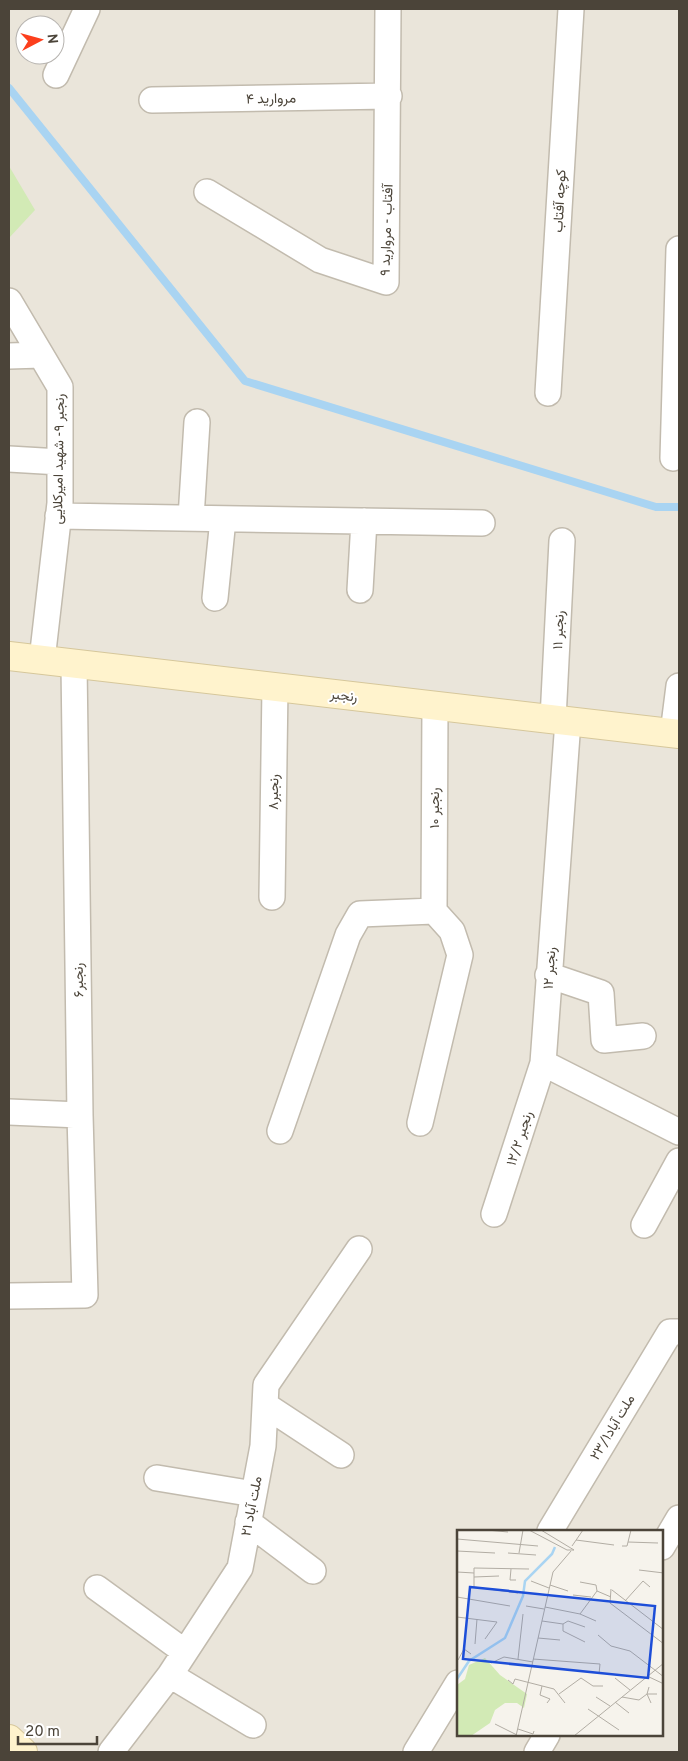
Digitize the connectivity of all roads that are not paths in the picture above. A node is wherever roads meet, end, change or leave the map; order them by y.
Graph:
1 (87, 9) edge
2 (388, 9) edge
3 (571, 9) edge
4 (56, 75) dead end
5 (389, 96) junction
6 (152, 100) dead end
7 (207, 192) dead end
8 (679, 249) edge
9 (9, 301) edge
10 (41, 355) junction
11 (9, 356) edge
12 (548, 393) dead end
13 (197, 422) dead end
14 (673, 458) dead end
15 (9, 459) edge
16 (60, 462) junction
17 (58, 516) junction
18 (191, 518) junction
19 (223, 519) junction
20 (364, 521) junction
21 (482, 523) dead end
22 (562, 541) dead end
23 (360, 590) dead end
24 (215, 598) dead end
25 (9, 656) edge
26 (42, 660) junction
27 (74, 664) junction
28 (679, 686) edge
29 (275, 687) junction
30 (435, 706) junction
31 (560, 720) junction
32 (676, 733) edge
33 (272, 897) dead end
34 (434, 911) junction
35 (548, 975) junction
36 (643, 1036) dead end
37 (543, 1063) junction
38 (9, 1112) edge
39 (80, 1115) junction
40 (420, 1123) dead end
41 (280, 1131) dead end
42 (679, 1132) edge
43 (679, 1161) edge
44 (494, 1214) dead end
45 (644, 1225) dead end
46 (359, 1249) dead end
47 (9, 1296) edge
48 (679, 1332) edge
49 (265, 1405) junction
50 (341, 1455) dead end
51 (157, 1478) dead end
52 (254, 1494) junction
53 (679, 1518) edge
54 (248, 1522) junction
55 (551, 1530) edge
56 (663, 1545) edge
57 (313, 1571) dead end
58 (97, 1588) dead end
59 (185, 1652) junction
60 (170, 1675) junction
61 (457, 1685) edge
62 (253, 1725) dead end
63 (546, 1736) edge
64 (111, 1752) edge
65 (416, 1752) edge
66 (537, 1752) edge

1 - 4 street
2 - 5 street, آفتاب - مروارید ۹
3 - 12 street, کوچه آفتاب
5 - 6 street, مروارید ۴
5 - 7 street, آفتاب - مروارید ۹
8 - 14 street
9 - 10 street, رنجبر ۹- شهید امیرکلایی
10 - 11 street
10 - 16 street, رنجبر ۹- شهید امیرکلایی
13 - 18 street
15 - 16 street
16 - 17 street, رنجبر ۹- شهید امیرکلایی
17 - 18 street
17 - 26 street, رنجبر ۹- شهید امیرکلایی
18 - 19 street
19 - 20 street
19 - 24 street
20 - 21 street
20 - 23 street
22 - 31 street, رنجبر ۱۱
25 - 26 street, رنجبر
26 - 27 street, رنجبر
27 - 29 street, رنجبر
27 - 39 street, رنجبر۶
28 - 32 street
29 - 30 street, رنجبر
29 - 33 street, رنجبر۸
30 - 31 street, رنجبر
30 - 34 street, رنجبر ۱۰
31 - 32 street, رنجبر
31 - 35 street, رنجبر ۱۲
34 - 40 street
34 - 41 street
35 - 36 street
35 - 37 street, رنجبر ۱۲
37 - 42 street
37 - 44 street, رنجبر ۱۲/۲
38 - 39 street
39 - 47 street, رنجبر۶
43 - 45 street
46 - 49 street, ملت آباد ۲۱
48 - 55 street, ملت آباد۲۳/۱
49 - 50 street
49 - 52 street, ملت آباد ۲۱
51 - 52 street
52 - 54 street, ملت آباد ۲۱
53 - 56 street
54 - 57 street
54 - 59 street, ملت آباد ۲۱
58 - 59 street
59 - 60 street, ملت آباد ۲۱
60 - 62 street
60 - 64 street, ملت آباد ۲۱
61 - 65 street
63 - 66 street

